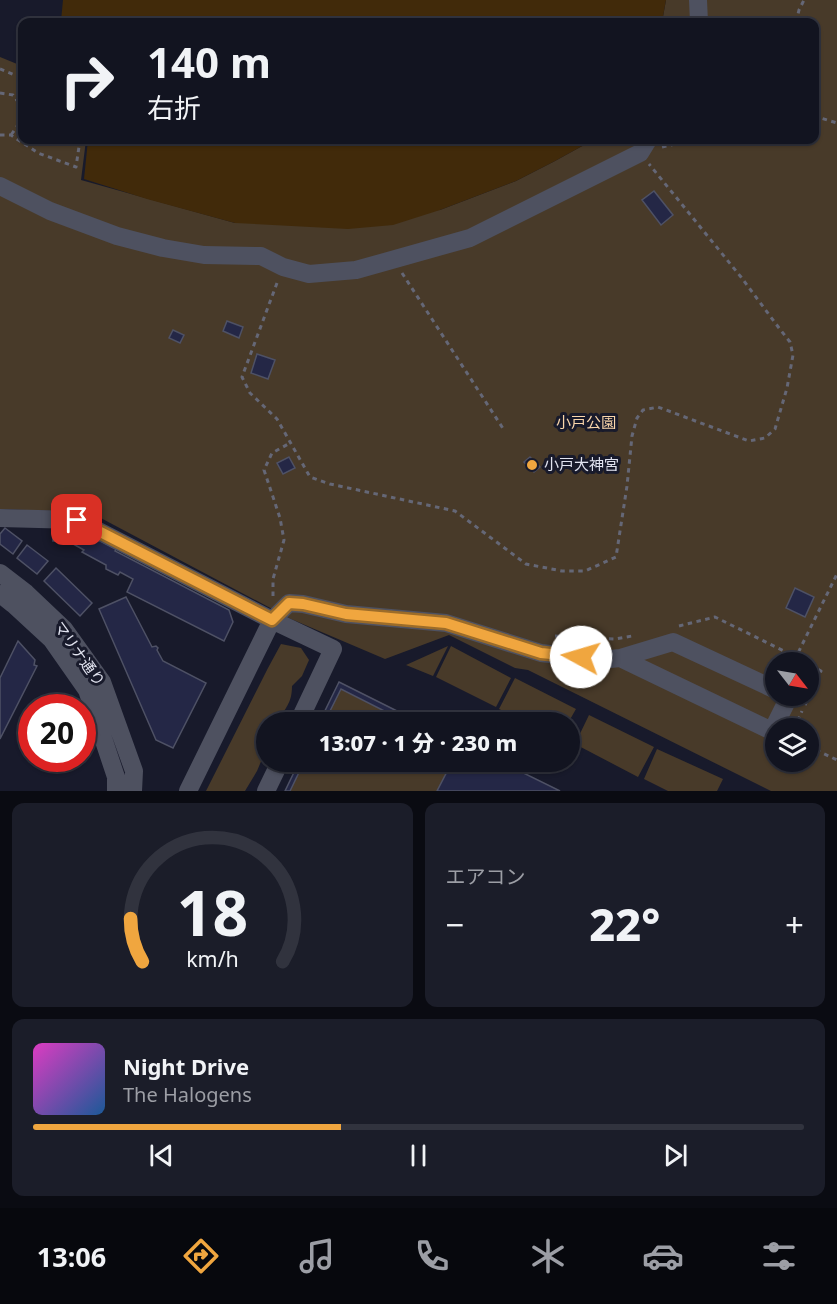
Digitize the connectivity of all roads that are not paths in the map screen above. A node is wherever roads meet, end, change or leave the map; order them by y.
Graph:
1 (698, 0) edge
2 (699, 18) edge
3 (644, 146) edge
4 (0, 186) edge
5 (0, 518) edge
6 (0, 573) edge
7 (0, 594) edge
8 (272, 620) junction
9 (620, 658) junction
10 (765, 685) edge
11 (784, 706) edge
12 (303, 712) edge
13 (275, 772) edge
14 (116, 791) edge
15 (134, 791) edge
16 (188, 791) edge
17 (266, 791) edge

1 - 2 street
3 - 4 street
5 - 8 street
6 - 15 street, マリナ通り
7 - 14 street, マリナ通り
8 - 9 street
8 - 12 street
8 - 16 street
9 - 10 street
9 - 11 street
13 - 17 street

